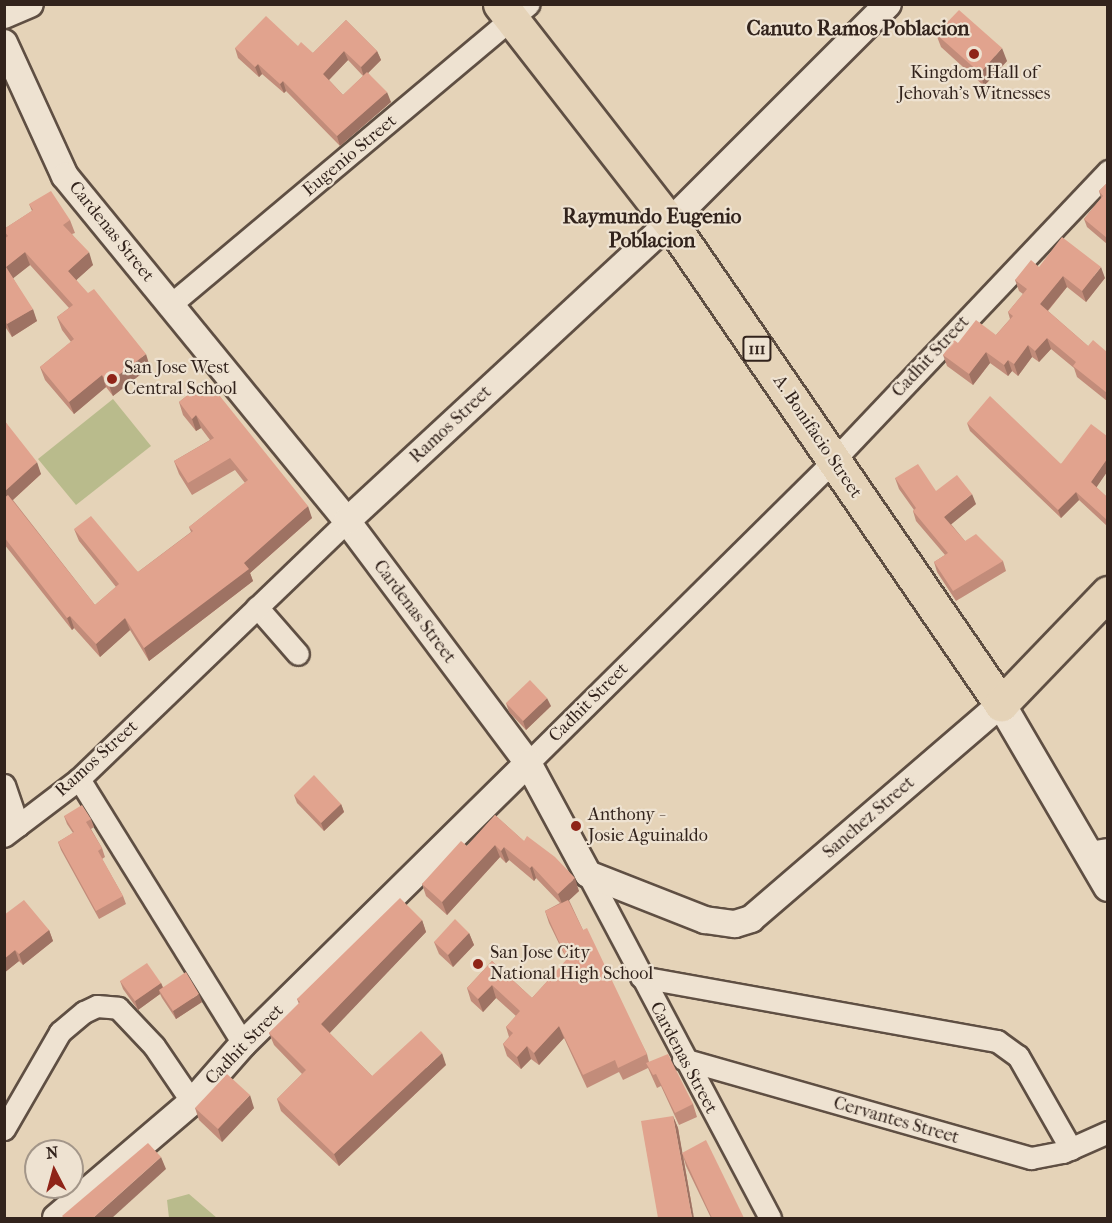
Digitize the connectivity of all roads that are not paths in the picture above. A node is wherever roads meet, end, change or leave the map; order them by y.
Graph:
1 (30, 4) edge
2 (888, 4) edge
3 (513, 10) edge
4 (4, 15) edge
5 (4, 43) edge
6 (1107, 171) edge
7 (670, 222) junction
8 (170, 305) junction
9 (833, 461) junction
10 (347, 521) junction
11 (1107, 593) edge
12 (257, 608) junction
13 (298, 654) dead end
14 (1001, 704) junction
15 (528, 763) junction
16 (79, 779) junction
17 (4, 786) edge
18 (11, 831) edge
19 (1098, 850) edge
20 (588, 874) junction
21 (1107, 887) edge
22 (641, 977) junction
23 (243, 1044) junction
24 (683, 1059) junction
25 (192, 1102) junction
26 (4, 1129) edge
27 (1107, 1132) edge
28 (1071, 1149) junction
29 (56, 1218) edge
30 (770, 1218) edge

1 - 4 street
2 - 7 street, Ramos Street
3 - 7 main road, A. Bonifacio Street / 111
3 - 8 street, Eugenio Street
5 - 8 street, Cardenas Street
6 - 9 street, Cadhit Street
7 - 9 main road, A. Bonifacio Street / 111
7 - 10 street, Ramos Street
8 - 10 street, Cardenas Street
9 - 14 main road, A. Bonifacio Street / 111
9 - 15 street, Cadhit Street
10 - 12 street, Ramos Street
10 - 15 street, Cardenas Street
11 - 14 main road, Sanchez Street
12 - 13 street
12 - 16 street, Ramos Street
14 - 19 main road, A. Bonifacio Street
14 - 20 street, Sanchez Street
15 - 20 street, Cardenas Street
15 - 23 street, Cadhit Street
16 - 18 street, Ramos Street
16 - 23 street
17 - 18 street
19 - 21 main road, A. Bonifacio Street
20 - 22 street, Cardenas Street
22 - 24 street, Cardenas Street
22 - 28 street
23 - 25 street, Cadhit Street
24 - 28 street, Cervantes Street
24 - 30 street, Cardenas Street
25 - 26 street
25 - 29 street, Cadhit Street
27 - 28 street, Cervantes Street

